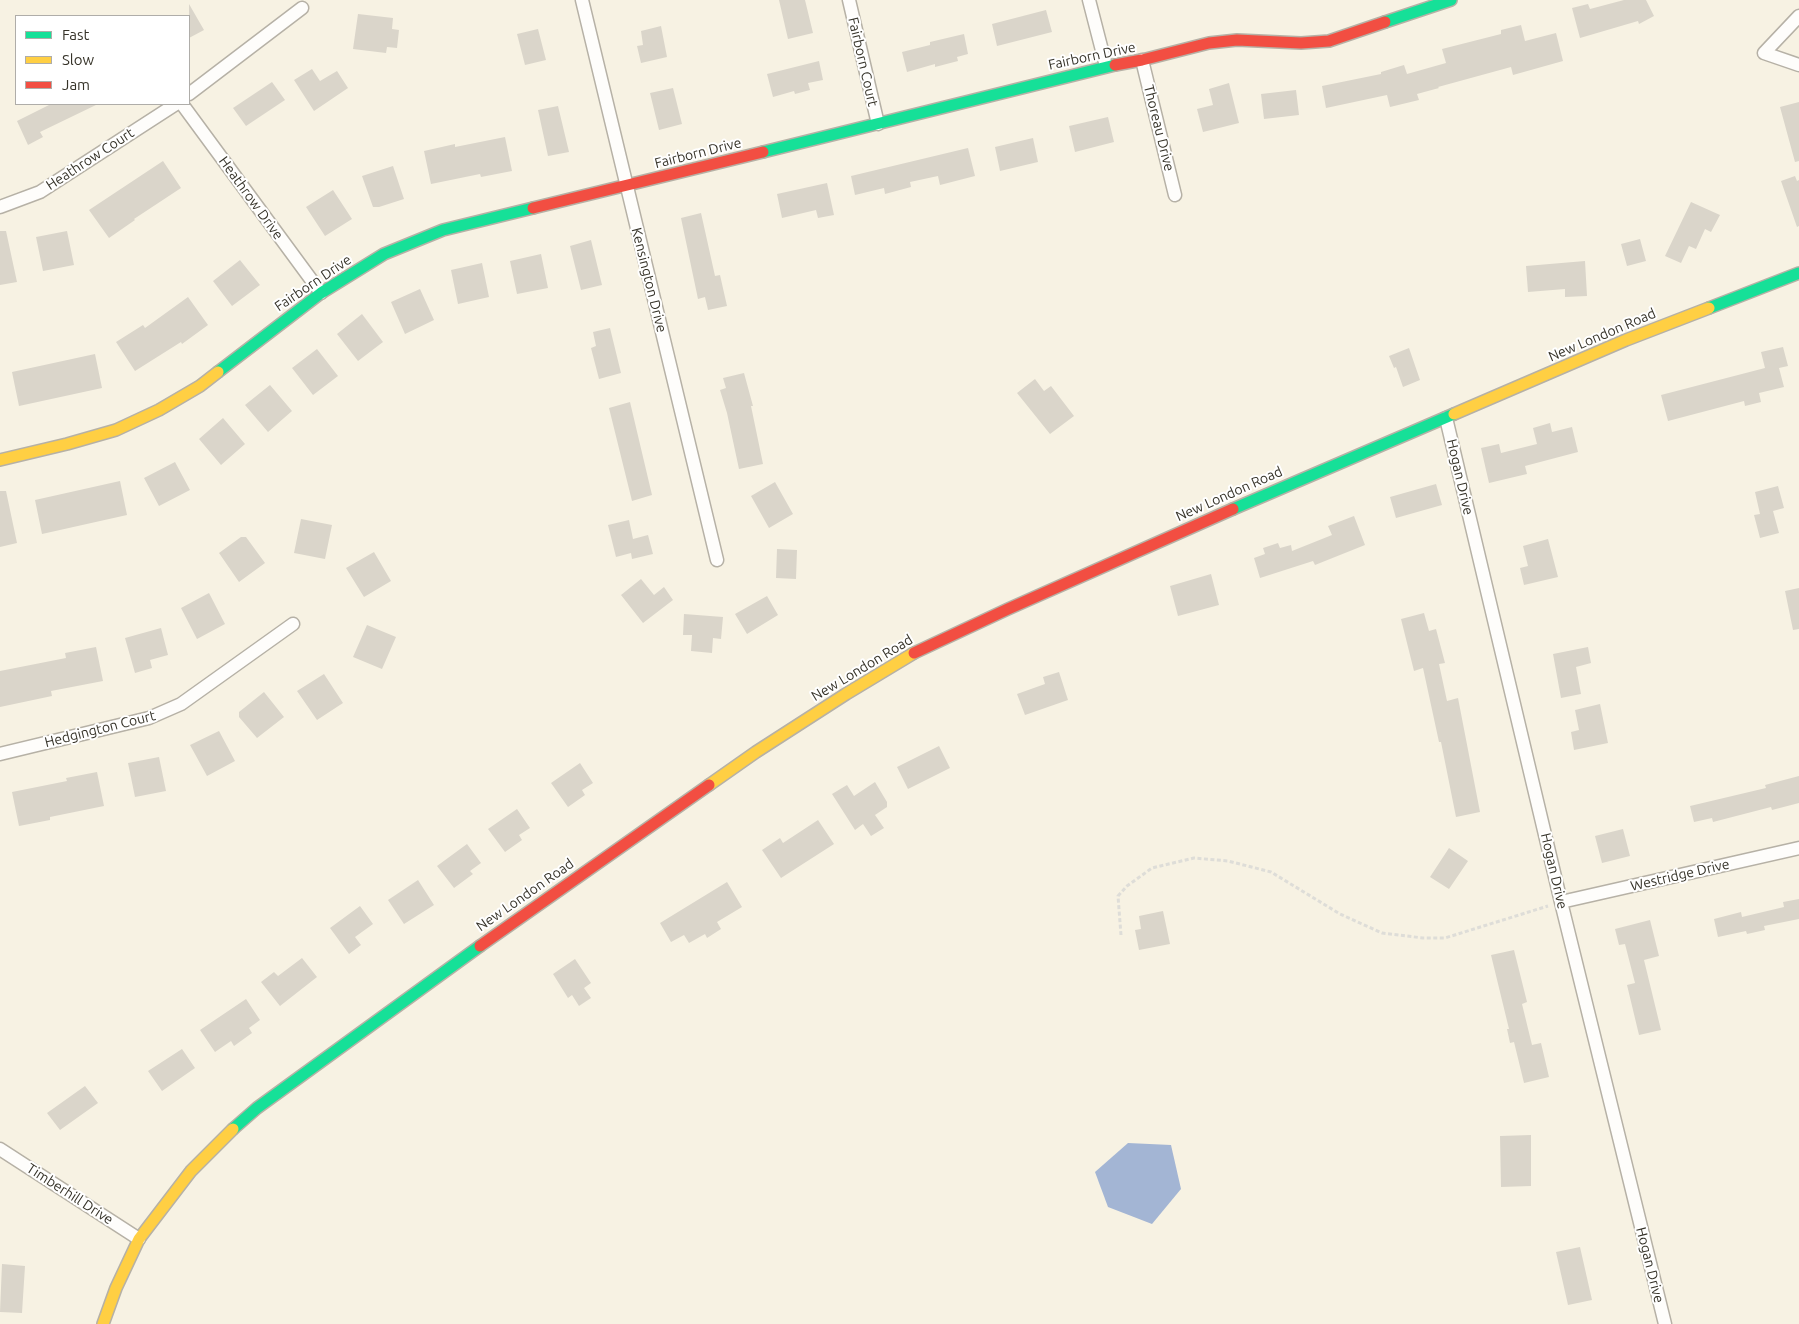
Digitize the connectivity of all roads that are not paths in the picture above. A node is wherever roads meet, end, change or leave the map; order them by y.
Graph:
1 (582, 0) edge
2 (849, 0) edge
3 (1089, 0) edge
4 (1451, 0) edge
5 (302, 8) dead end
6 (1799, 16) edge
7 (1142, 60) junction
8 (1799, 65) edge
9 (1106, 66) junction
10 (190, 93) edge
11 (174, 105) edge
12 (183, 105) edge
13 (878, 124) junction
14 (626, 186) junction
15 (1175, 195) dead end
16 (0, 207) edge
17 (1799, 275) edge
18 (321, 293) junction
19 (1446, 418) junction
20 (0, 460) edge
21 (718, 560) dead end
22 (293, 624) dead end
23 (0, 754) edge
24 (1799, 848) edge
25 (1561, 902) junction
26 (0, 1149) edge
27 (139, 1239) junction
28 (103, 1324) edge
29 (1665, 1324) edge

1 - 14 street, Kensington Drive
2 - 13 street, Fairborn Court
3 - 9 street
4 - 7 street, Fairborn Drive
5 - 10 street
6 - 8 street
7 - 9 street, Fairborn Drive
7 - 15 street, Thoreau Drive
9 - 13 street, Fairborn Drive
11 - 16 street, Heathrow Court
12 - 18 street, Heathrow Drive
13 - 14 street, Fairborn Drive
14 - 18 street, Fairborn Drive
14 - 21 street, Kensington Drive
17 - 19 street, New London Road
18 - 20 street, Fairborn Drive
19 - 25 street, Hogan Drive
19 - 27 street, New London Road
22 - 23 street, Hedgington Court
24 - 25 street, Westridge Drive
25 - 29 street, Hogan Drive
26 - 27 street, Timberhill Drive
27 - 28 street, New London Road

